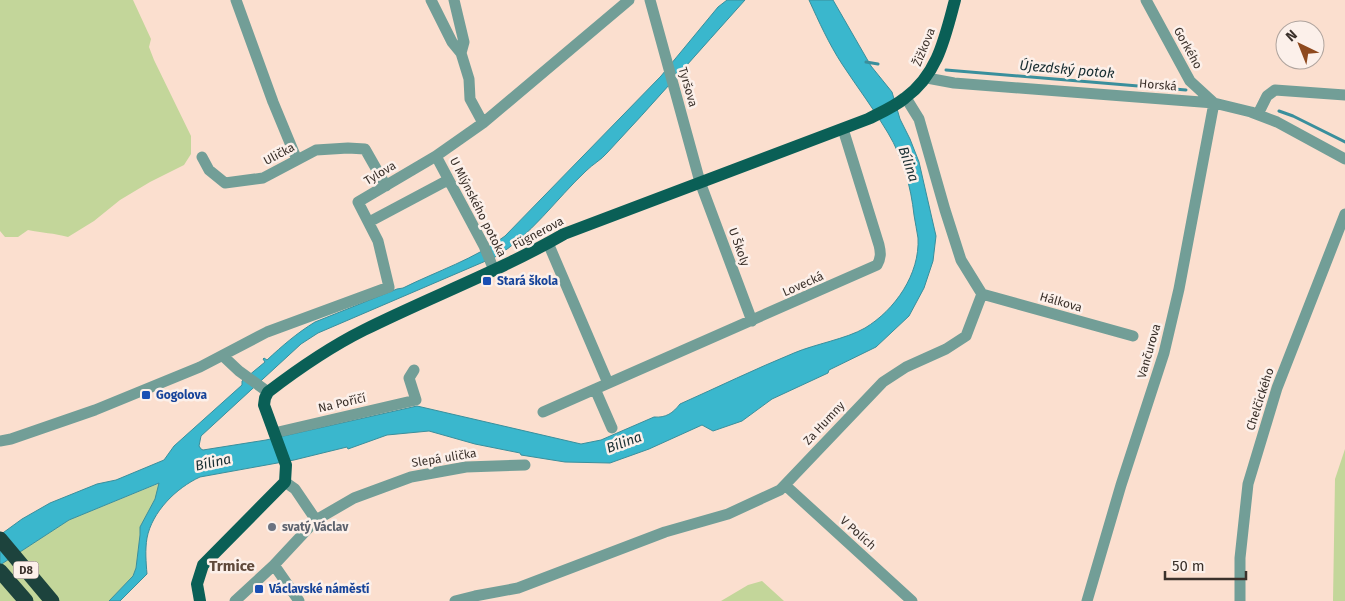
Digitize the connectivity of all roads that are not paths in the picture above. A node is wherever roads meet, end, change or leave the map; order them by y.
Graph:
1 (236, 0) edge
2 (431, 0) edge
3 (454, 0) edge
4 (629, 0) edge
5 (650, 0) edge
6 (955, 0) edge
7 (1146, 0) edge
8 (461, 53) junction
9 (927, 78) junction
10 (1345, 95) edge
11 (903, 100) junction
12 (1214, 103) junction
13 (1258, 114) junction
14 (483, 123) junction
15 (843, 129) junction
16 (436, 156) junction
17 (202, 157) dead end
18 (1345, 159) edge
19 (297, 160) junction
20 (448, 180) junction
21 (700, 182) junction
22 (386, 186) junction
23 (1345, 214) edge
24 (369, 222) junction
25 (548, 243) junction
26 (493, 266) junction
27 (982, 294) junction
28 (752, 321) junction
29 (1133, 336) dead end
30 (224, 356) junction
31 (414, 370) dead end
32 (608, 383) junction
33 (264, 389) junction
34 (595, 389) junction
35 (543, 412) dead end
36 (612, 428) dead end
37 (274, 433) junction
38 (0, 441) edge
39 (525, 465) dead end
40 (286, 482) junction
41 (785, 485) junction
42 (316, 520) junction
43 (0, 539) edge
44 (274, 565) junction
45 (0, 571) edge
46 (26, 601) edge
47 (52, 601) edge
48 (200, 601) edge
49 (235, 601) edge
50 (300, 601) edge
51 (455, 601) edge
52 (912, 601) edge
53 (1087, 601) edge
54 (1240, 601) edge

1 - 19 street
2 - 8 street
3 - 8 street
4 - 14 street, Tylova
5 - 21 street, Tyršova
6 - 9 main road, Žižkova
7 - 12 street, Gorkého
8 - 14 street
9 - 11 main road, Žižkova
9 - 12 street, Horská
10 - 13 street
11 - 15 main road, Fügnerova
11 - 27 street
12 - 13 street, Horská
12 - 53 street, Vančurova
13 - 18 street, Horská
14 - 16 street, Tylova
15 - 21 main road, Fügnerova
15 - 28 street, Lovecká
16 - 20 street, U Mlýnského potoka
16 - 22 street, Tylova
17 - 19 street, Ulička
19 - 22 street, Ulička
20 - 24 street
20 - 26 street, U Mlýnského potoka
21 - 25 main road, Fügnerova
21 - 28 street, U Školy
22 - 24 street, Tylova
23 - 54 street, Chelčického
24 - 30 street, Tylova
25 - 26 main road, Fügnerova
25 - 32 street
26 - 33 main road, Fügnerova
27 - 29 street, Hálkova
27 - 41 street, Za Humny
28 - 32 street, Lovecká
30 - 33 street
30 - 38 street
31 - 37 street, Na Poříčí
32 - 34 street, Lovecká
33 - 37 main road
34 - 35 street, Lovecká
34 - 36 street
37 - 40 main road
39 - 42 street, Slepá ulička
40 - 42 street
40 - 48 main road
41 - 51 street, Za Humny
41 - 52 street, V Polích
42 - 44 street
43 - 47 highway, D8
44 - 49 street
44 - 50 street
45 - 46 highway, D8

